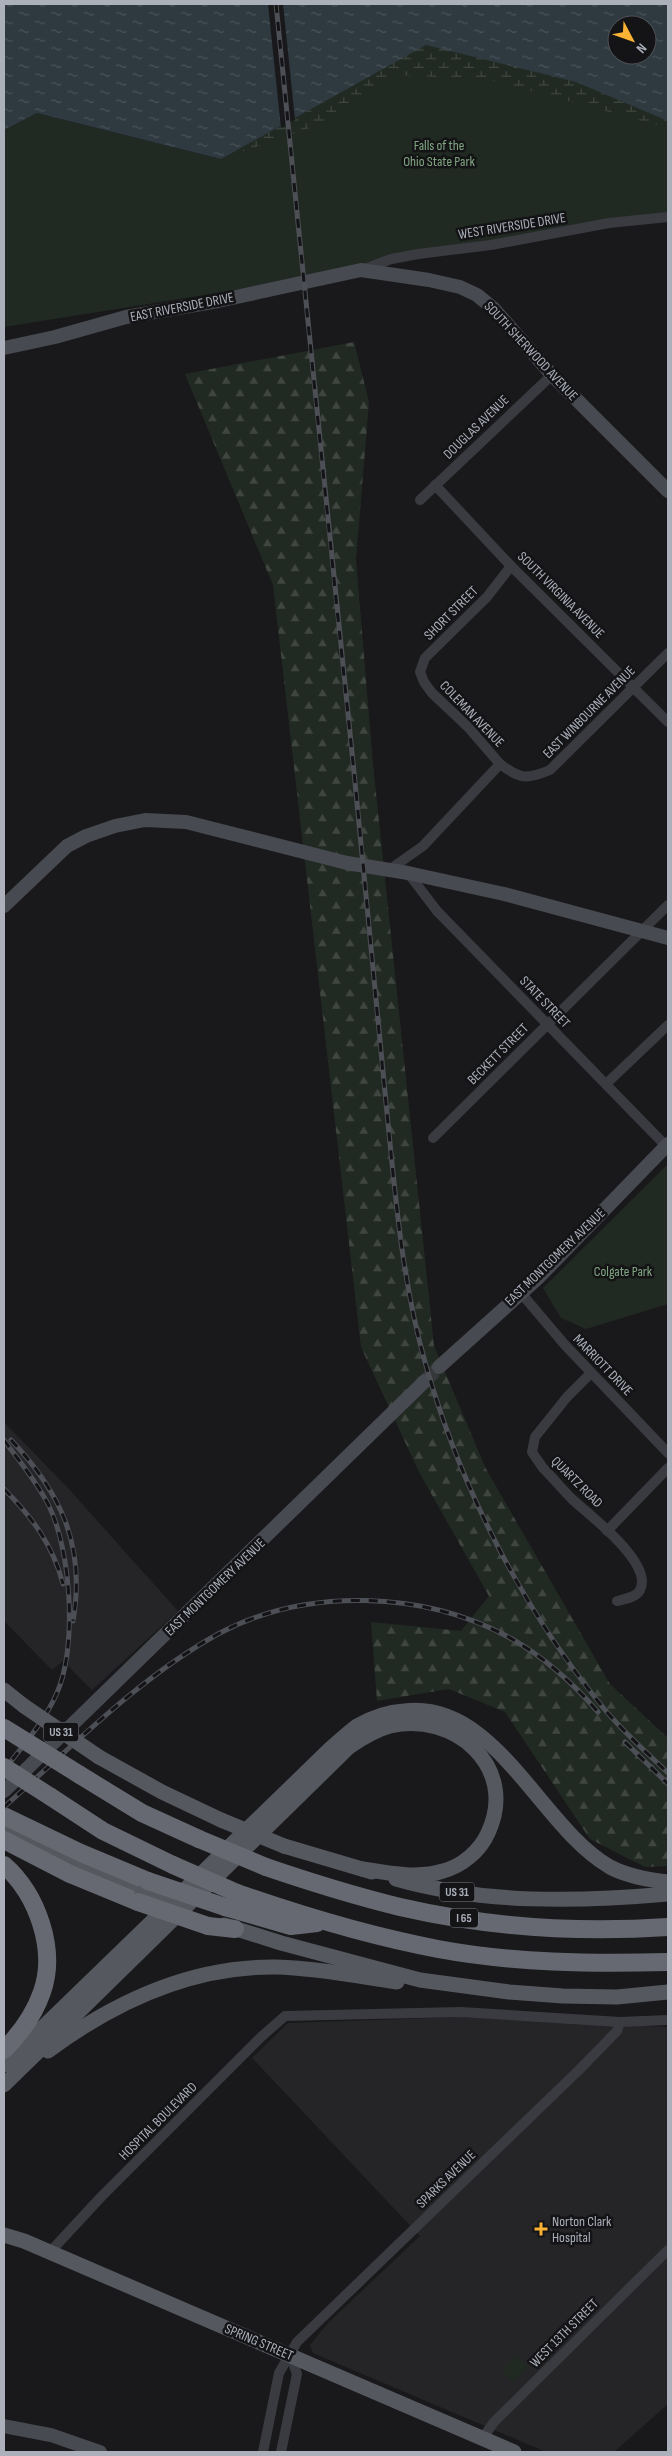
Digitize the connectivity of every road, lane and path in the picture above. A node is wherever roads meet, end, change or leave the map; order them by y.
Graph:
1 (668, 217) edge
2 (361, 270) junction
3 (4, 348) edge
4 (552, 375) junction
5 (435, 485) junction
6 (668, 491) edge
7 (420, 500) dead end
8 (512, 566) junction
9 (668, 653) edge
10 (424, 682) joint
11 (633, 686) junction
12 (668, 722) edge
13 (500, 764) junction
14 (389, 870) junction
15 (408, 873) junction
16 (668, 905) edge
17 (4, 906) edge
18 (641, 930) junction
19 (668, 938) edge
20 (547, 1024) junction
21 (668, 1024) edge
22 (606, 1084) junction
23 (433, 1138) dead end
24 (667, 1145) edge
25 (520, 1293) junction
26 (439, 1367) tunnel mouth
27 (591, 1373) junction
28 (425, 1381) tunnel mouth
29 (668, 1453) edge
30 (668, 1468) edge
31 (608, 1531) junction
32 (617, 1601) dead end
33 (4, 1690) edge
34 (4, 1728) edge
35 (4, 1767) edge
36 (4, 1791) edge
37 (9, 1829) edge
38 (4, 1866) edge
39 (363, 1869) junction
40 (668, 1882) edge
41 (143, 1892) junction
42 (668, 1894) edge
43 (325, 1923) junction
44 (668, 1927) edge
45 (235, 1930) joint
46 (668, 1962) edge
47 (420, 1980) junction
48 (668, 1992) edge
49 (668, 2020) edge
50 (620, 2022) junction
51 (4, 2050) edge
52 (4, 2065) edge
53 (4, 2086) edge
54 (4, 2235) edge
55 (668, 2250) edge
56 (50, 2252) junction
57 (290, 2356) junction
58 (4, 2426) edge
59 (482, 2439) junction
60 (100, 2452) edge
61 (263, 2452) edge
62 (281, 2452) edge
63 (514, 2452) edge

1 - 2 street, WEST RIVERSIDE DRIVE
2 - 3 street, EAST RIVERSIDE DRIVE
2 - 4 street, SOUTH SHERWOOD AVENUE
4 - 5 street, DOUGLAS AVENUE
4 - 6 street, SOUTH SHERWOOD AVENUE
5 - 7 street, DOUGLAS AVENUE
5 - 8 street, SOUTH VIRGINIA AVENUE
8 - 10 street, SHORT STREET
8 - 11 street, SOUTH VIRGINIA AVENUE
9 - 11 street, EAST WINBOURNE AVENUE
10 - 13 street, COLEMAN AVENUE
11 - 12 street, SOUTH VIRGINIA AVENUE
11 - 13 street, EAST WINBOURNE AVENUE
13 - 14 street
14 - 15 street
14 - 17 street
15 - 18 street
15 - 20 street, STATE STREET
16 - 18 street, BECKETT STREET
18 - 19 street
18 - 20 street, BECKETT STREET
20 - 22 street, STATE STREET
20 - 23 street, BECKETT STREET
21 - 22 street
22 - 24 street, STATE STREET
24 - 25 street, EAST MONTGOMERY AVENUE
25 - 26 street, EAST MONTGOMERY AVENUE
25 - 27 street, MARRIOTT DRIVE
27 - 29 street, MARRIOTT DRIVE
27 - 31 street, QUARTZ ROAD
28 - 36 street, EAST MONTGOMERY AVENUE
30 - 31 street
31 - 32 street, QUARTZ ROAD
33 - 39 main road, US 31, bridge
34 - 44 highway, I 65, bridge
35 - 43 highway, bridge
37 - 41 highway
37 - 41 highway
38 - 51 highway
39 - 42 main road, US 31
39 - 53 main road
40 - 52 main road
41 - 43 highway, bridge
41 - 45 highway, bridge
43 - 46 highway
45 - 47 main road
47 - 48 main road
47 - 53 main road
49 - 50 street
50 - 56 street, HOSPITAL BOULEVARD
50 - 57 street, SPARKS AVENUE
54 - 56 main road, SPRING STREET
55 - 59 street, WEST 13TH STREET
56 - 57 main road, SPRING STREET
57 - 59 main road, SPRING STREET
57 - 61 street, SPARKS AVENUE
57 - 62 street
58 - 60 street
59 - 63 main road, SPRING STREET

